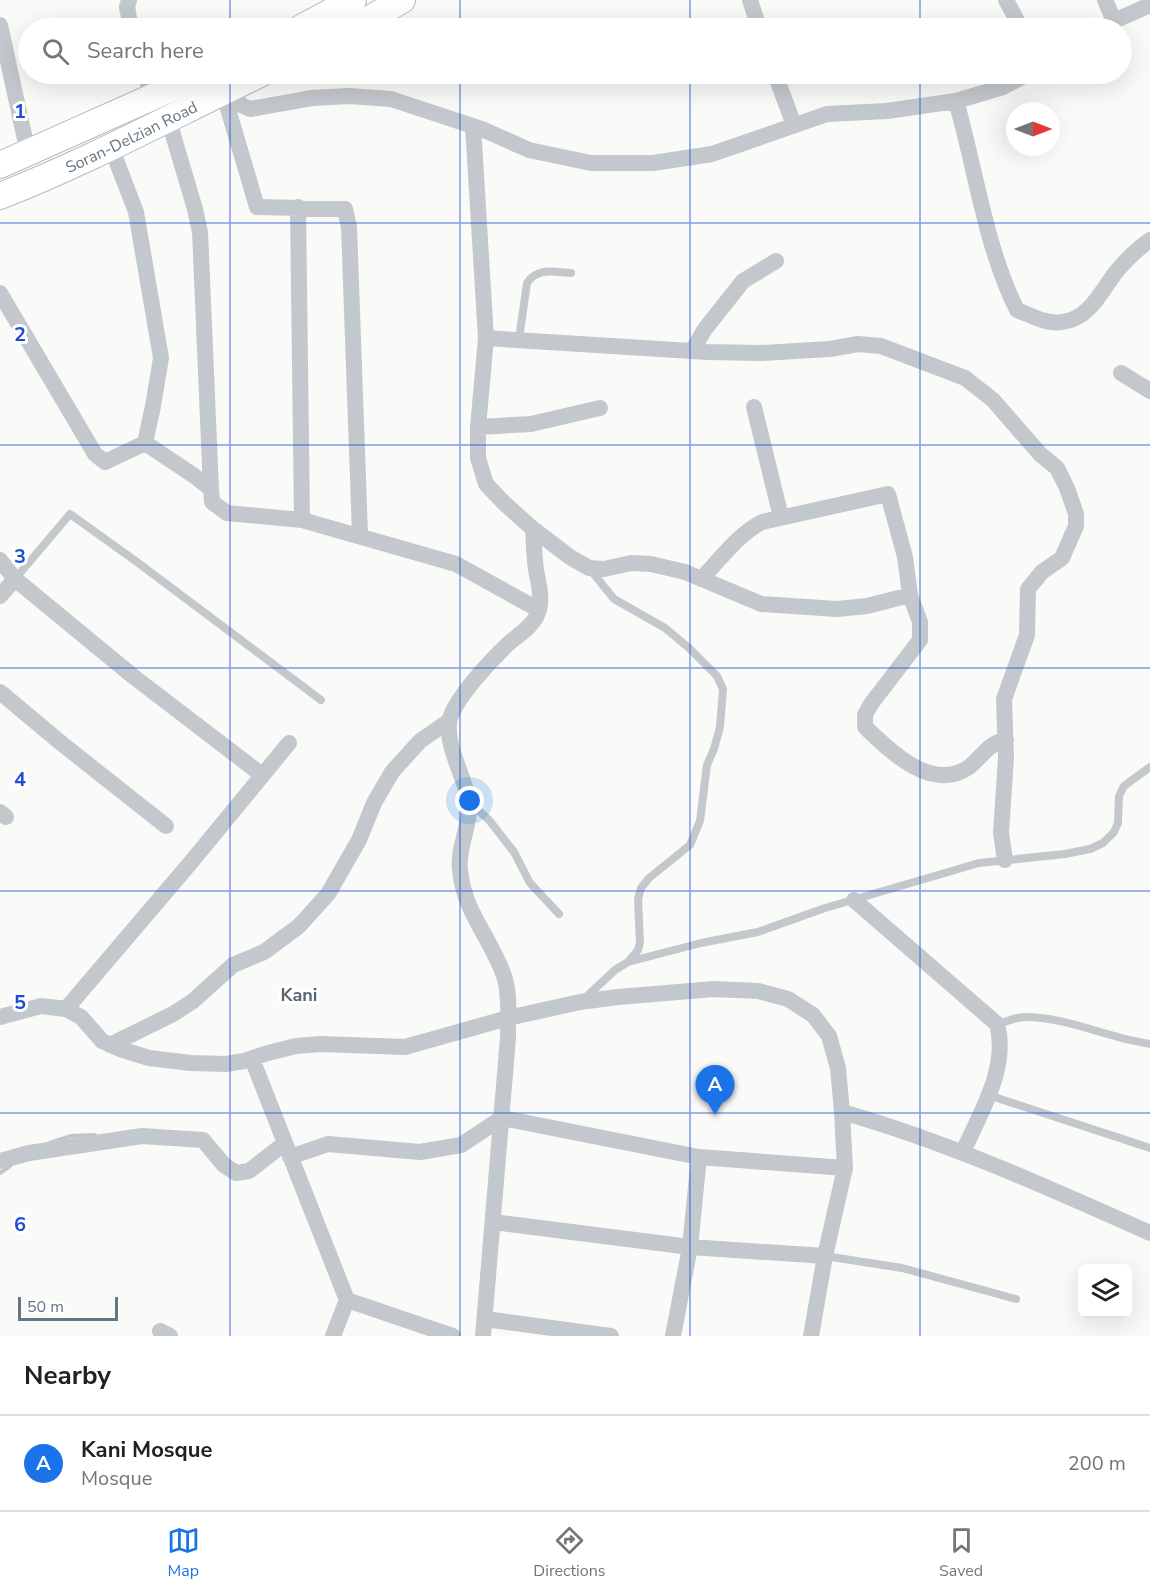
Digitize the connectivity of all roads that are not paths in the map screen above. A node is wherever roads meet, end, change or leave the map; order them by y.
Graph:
1 (129, 0) edge
2 (353, 0) edge
3 (402, 0) edge
4 (750, 0) edge
5 (1006, 0) edge
6 (1104, 0) edge
7 (1150, 5) edge
8 (129, 18) edge
9 (335, 18) edge
10 (371, 18) edge
11 (756, 18) edge
12 (1016, 18) edge
13 (1108, 18) edge
14 (1123, 18) edge
15 (0, 25) edge
16 (239, 84) edge
17 (779, 84) edge
18 (1009, 84) edge
19 (149, 86) edge
20 (227, 90) junction
21 (956, 101) junction
22 (168, 118) junction
23 (794, 125) junction
24 (473, 126) junction
25 (111, 147) junction
26 (28, 153) junction
27 (0, 165) edge
28 (0, 196) edge
29 (298, 207) junction
30 (1150, 240) edge
31 (776, 261) dead end
32 (571, 273) dead end
33 (0, 293) edge
34 (5, 314) edge
35 (486, 338) junction
36 (519, 339) junction
37 (692, 351) junction
38 (1121, 373) dead end
39 (1150, 391) edge
40 (754, 407) dead end
41 (600, 408) dead end
42 (478, 427) junction
43 (145, 443) junction
44 (211, 489) junction
45 (781, 517) junction
46 (302, 520) junction
47 (533, 529) junction
48 (360, 535) junction
49 (0, 560) edge
50 (589, 568) junction
51 (15, 579) junction
52 (701, 579) junction
53 (910, 595) junction
54 (0, 596) edge
55 (539, 610) junction
56 (0, 692) edge
57 (321, 700) dead end
58 (450, 721) junction
59 (1006, 740) junction
60 (289, 743) dead end
61 (1150, 767) edge
62 (262, 776) junction
63 (469, 802) junction
64 (166, 826) dead end
65 (1005, 860) junction
66 (854, 900) junction
67 (559, 914) dead end
68 (628, 962) junction
69 (580, 1002) junction
70 (66, 1009) junction
71 (0, 1017) edge
72 (508, 1018) junction
73 (997, 1024) junction
74 (1150, 1044) edge
75 (110, 1045) junction
76 (252, 1059) junction
77 (988, 1095) junction
78 (842, 1112) junction
79 (502, 1118) junction
80 (1150, 1148) edge
81 (288, 1150) junction
82 (963, 1152) junction
83 (699, 1157) junction
84 (0, 1161) edge
85 (845, 1168) junction
86 (493, 1222) junction
87 (1150, 1233) edge
88 (690, 1247) junction
89 (825, 1256) junction
90 (1016, 1299) dead end
91 (347, 1300) junction
92 (484, 1328) edge
93 (333, 1336) edge
94 (453, 1336) edge
95 (611, 1336) edge
96 (673, 1336) edge
97 (811, 1336) edge

1 - 8 street
2 - 9 main road
3 - 10 main road
4 - 11 street
5 - 12 street
6 - 13 street
7 - 14 street
15 - 26 street
16 - 20 main road, Soran-Delzian Road
17 - 23 street
18 - 21 street
19 - 26 main road, Soran-Delzian Road
20 - 22 main road, Soran-Delzian Road
20 - 24 street
20 - 29 street
21 - 23 street
21 - 30 street
22 - 25 main road, Soran-Delzian Road
22 - 44 street
23 - 24 street
24 - 35 street
25 - 28 main road, Soran-Delzian Road
25 - 43 street
26 - 27 main road, Soran-Delzian Road
29 - 46 street
29 - 48 street
31 - 37 street
32 - 36 lane
33 - 34 street
34 - 43 street
35 - 36 street
35 - 42 street
36 - 37 street
37 - 59 street
38 - 39 street
40 - 45 street
41 - 42 street
42 - 47 street
43 - 44 street
44 - 46 street
45 - 52 street
45 - 53 street
46 - 48 street
47 - 50 street
47 - 55 street
48 - 55 street
49 - 51 street
50 - 52 street
50 - 68 lane
51 - 54 street
51 - 57 lane
51 - 62 street
52 - 53 street
53 - 59 street
55 - 58 street
56 - 64 street
58 - 63 street
58 - 75 street
59 - 65 street
60 - 62 street
61 - 65 lane
62 - 70 street
63 - 67 lane
63 - 72 street
65 - 66 lane
66 - 68 lane
66 - 73 street
68 - 69 lane
69 - 72 street
69 - 78 street
70 - 71 street
70 - 75 street
72 - 76 street
72 - 79 street
73 - 74 lane
73 - 77 street
75 - 76 street
76 - 81 street
77 - 80 lane
77 - 82 street
78 - 82 street
78 - 85 street
79 - 81 street
79 - 83 street
79 - 86 street
81 - 84 street
81 - 91 street
82 - 87 street
83 - 85 street
83 - 88 street
85 - 89 street
86 - 88 street
86 - 92 street
88 - 89 street
88 - 96 street
89 - 90 lane
89 - 97 street
91 - 93 street
91 - 94 street
92 - 95 street

